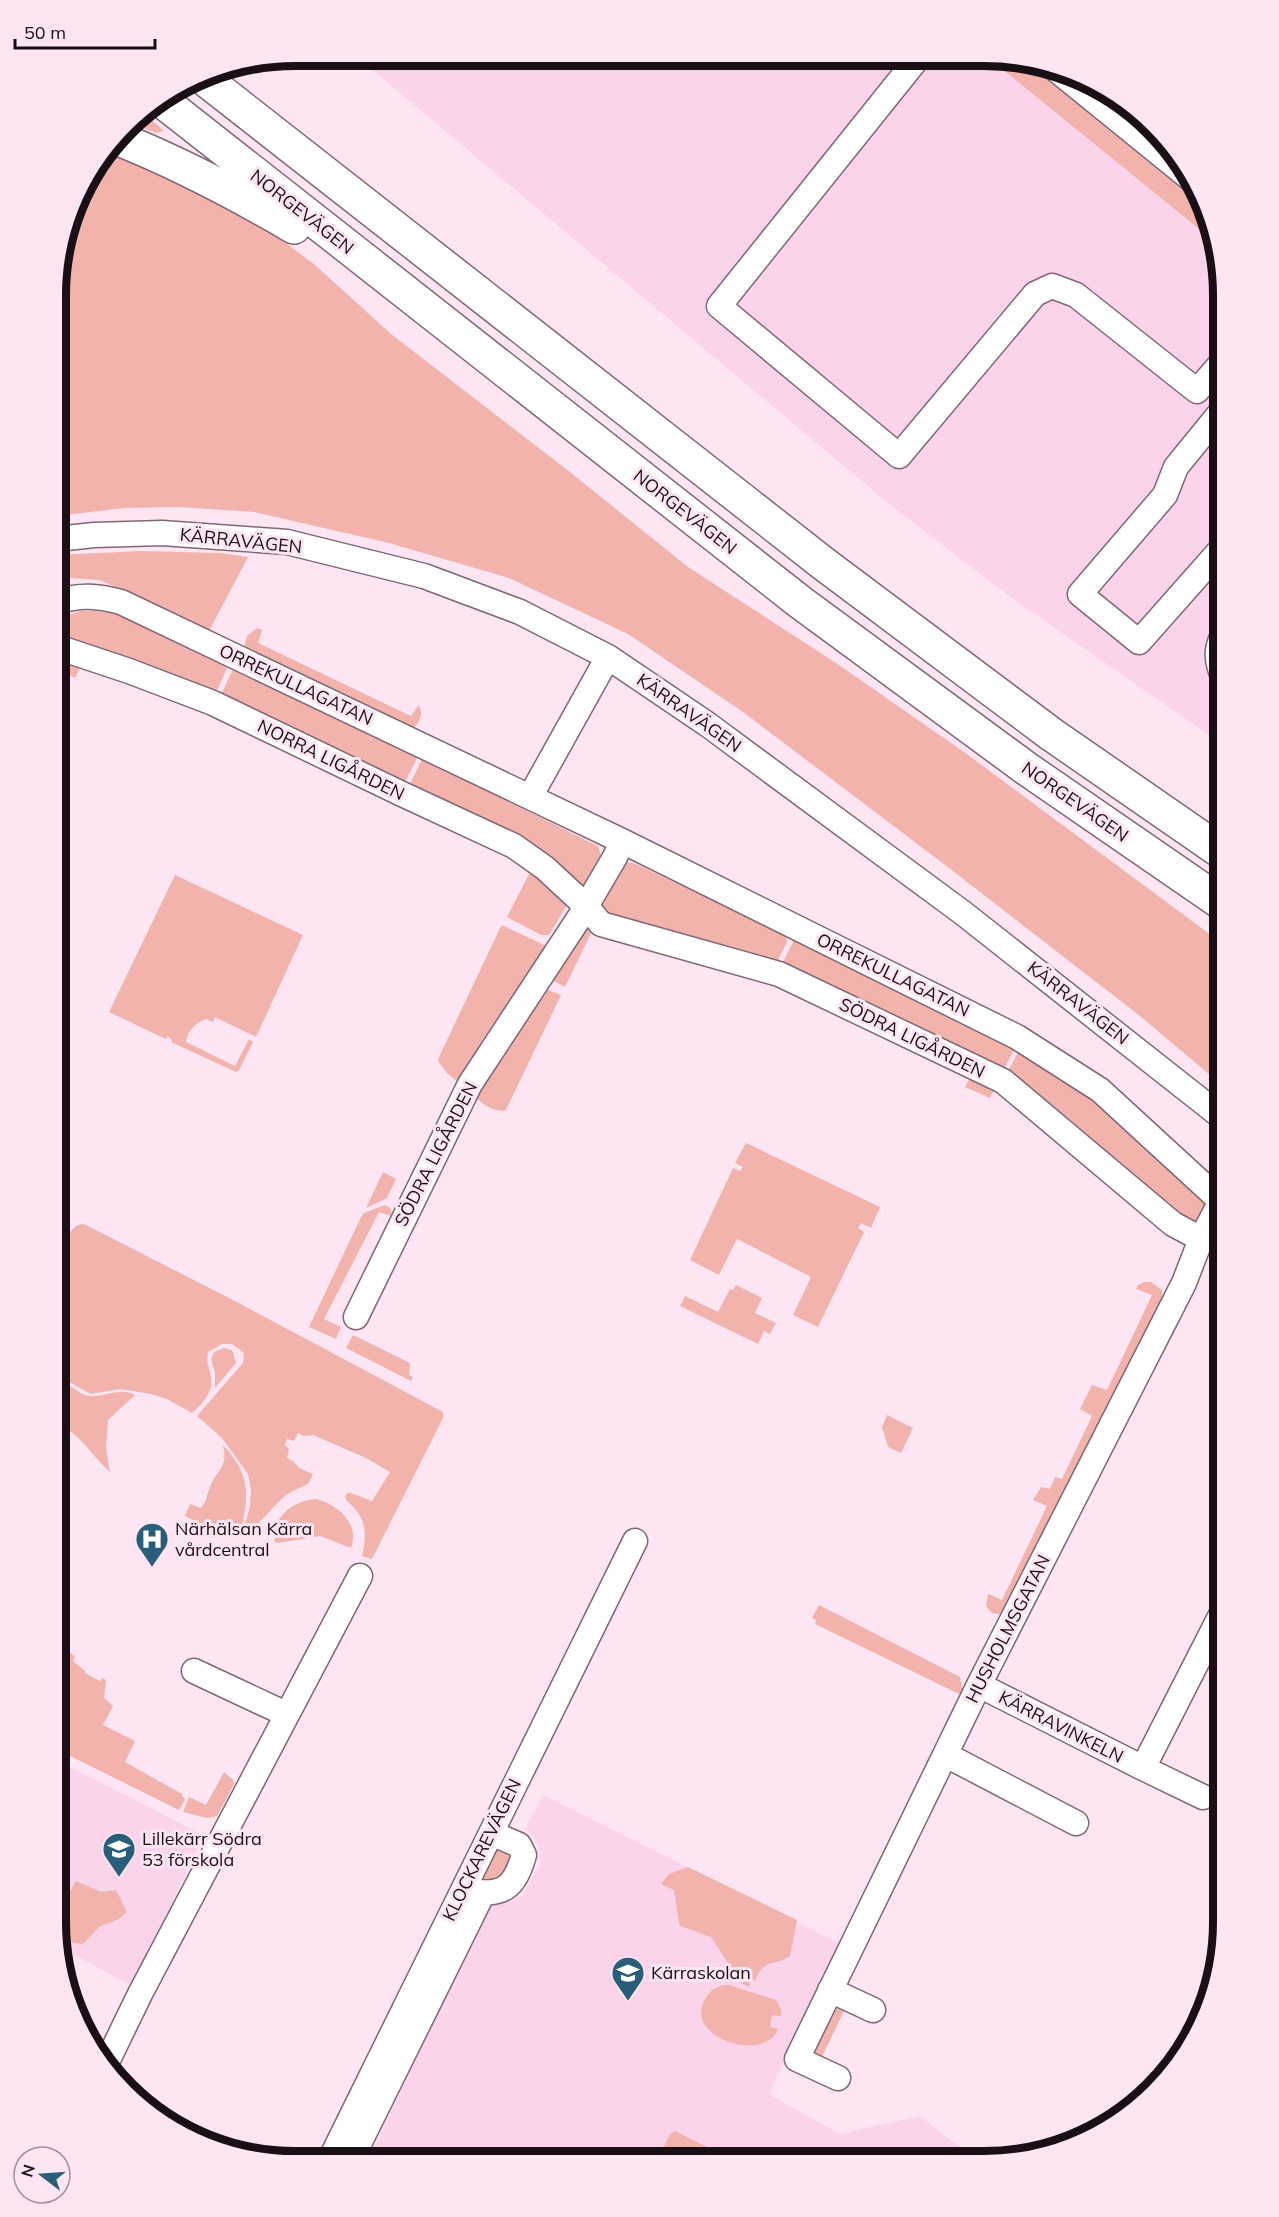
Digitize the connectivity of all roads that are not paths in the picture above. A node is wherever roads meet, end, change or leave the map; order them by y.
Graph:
1 (911, 66) edge
2 (209, 83) edge
3 (1075, 85) edge
4 (168, 105) edge
5 (125, 141) edge
6 (1170, 162) edge
7 (462, 337) junction
8 (1213, 373) edge
9 (1213, 423) edge
10 (66, 538) edge
11 (1213, 558) edge
12 (66, 599) edge
13 (66, 650) edge
14 (608, 657) junction
15 (530, 797) junction
16 (622, 840) junction
17 (1213, 846) edge
18 (1213, 897) edge
19 (586, 906) junction
20 (1213, 1110) edge
21 (1213, 1194) edge
22 (1213, 1218) edge
23 (1201, 1239) junction
24 (356, 1317) dead end
25 (635, 1541) dead end
26 (360, 1576) dead end
27 (1213, 1631) edge
28 (194, 1671) dead end
29 (980, 1685) junction
30 (286, 1714) junction
31 (945, 1755) junction
32 (1143, 1768) junction
33 (1203, 1797) dead end
34 (1076, 1823) dead end
35 (491, 1833) junction
36 (473, 1892) junction
37 (830, 1990) junction
38 (873, 2010) dead end
39 (110, 2056) edge
40 (838, 2078) dead end
41 (335, 2151) edge
42 (355, 2151) edge

1 - 8 street
2 - 17 highway
3 - 6 street
4 - 7 highway, NORGEVÄGEN
5 - 7 highway
7 - 18 highway, NORGEVÄGEN
9 - 11 street
10 - 14 street, KÄRRAVÄGEN
12 - 15 street, ORREKULLAGATAN
13 - 19 street, NORRA LIGÅRDEN
14 - 15 street
14 - 20 street, KÄRRAVÄGEN
15 - 16 street, ORREKULLAGATAN
16 - 19 street, SÖDRA LIGÅRDEN
16 - 21 street, ORREKULLAGATAN
19 - 23 street, SÖDRA LIGÅRDEN
19 - 24 street, SÖDRA LIGÅRDEN
22 - 23 street, HUSHOLMSGATAN
23 - 29 street, HUSHOLMSGATAN
25 - 35 street, KLOCKAREVÄGEN
26 - 30 street
27 - 32 street, KÄRRAVINKELN
28 - 30 street
29 - 31 street, HUSHOLMSGATAN
29 - 32 street, KÄRRAVINKELN
30 - 39 street
31 - 34 street
31 - 37 street, HUSHOLMSGATAN
32 - 33 street, KÄRRAVINKELN
35 - 36 street, KLOCKAREVÄGEN
35 - 36 street
36 - 41 street, KLOCKAREVÄGEN
36 - 42 street
37 - 38 street
37 - 40 street, HUSHOLMSGATAN

